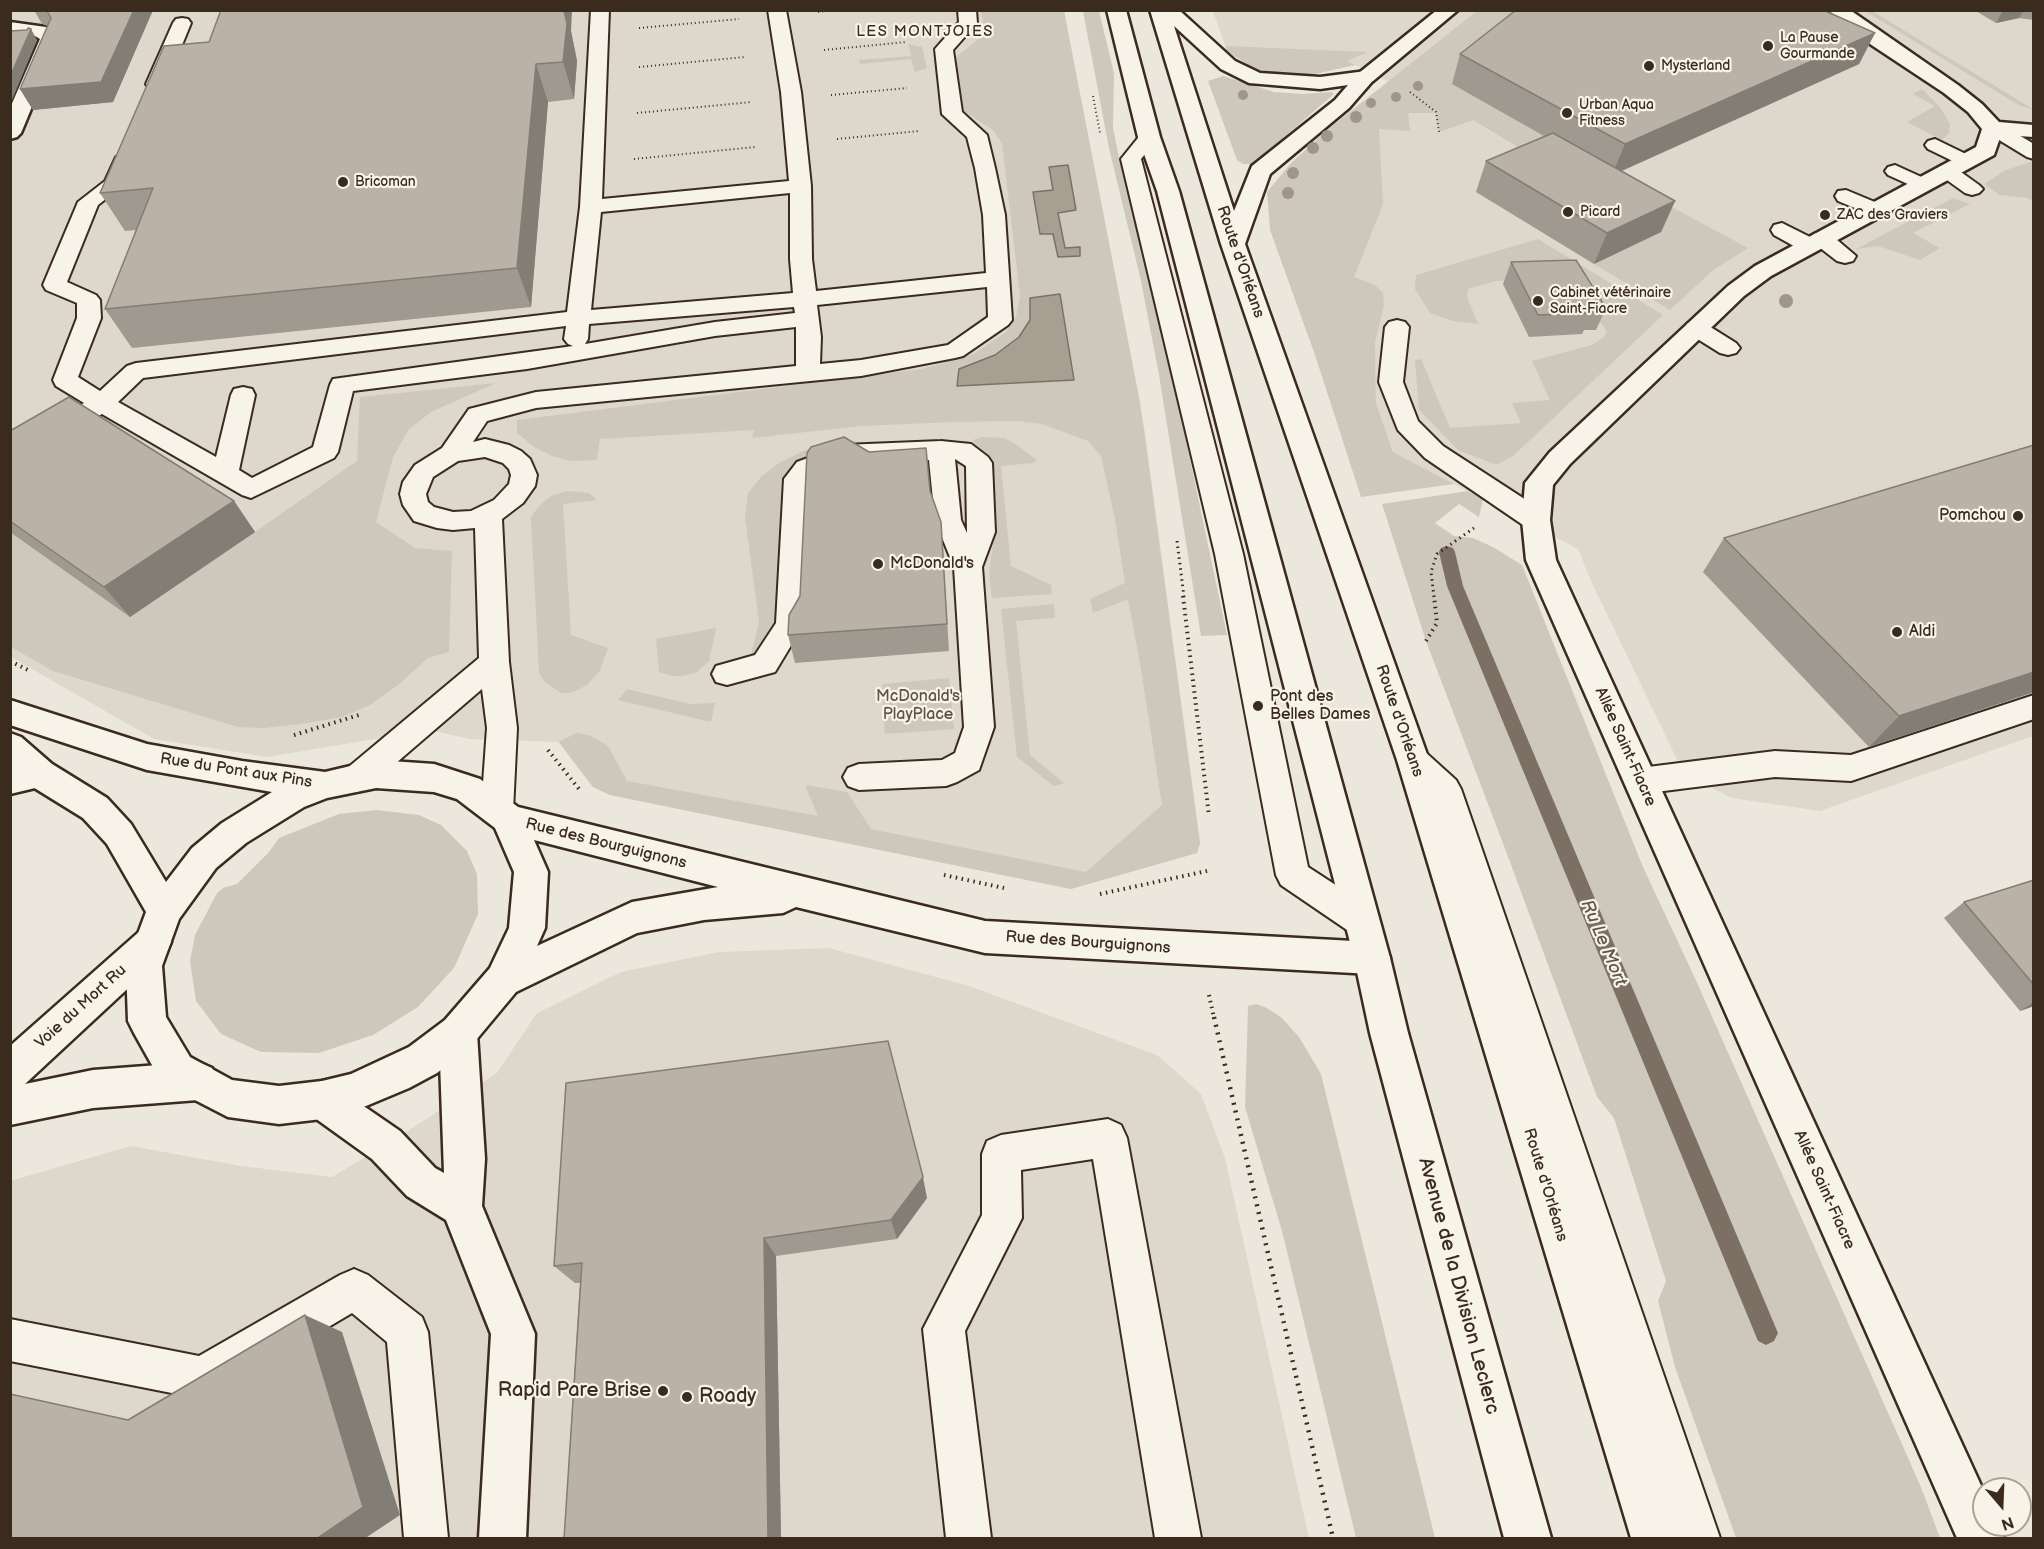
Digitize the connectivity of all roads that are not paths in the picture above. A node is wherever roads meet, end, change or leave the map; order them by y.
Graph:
1 (600, 10) edge
2 (967, 10) edge
3 (1116, 10) edge
4 (1159, 10) edge
5 (1167, 10) edge
6 (1449, 10) edge
7 (777, 11) edge
8 (1829, 14) edge
9 (182, 23) dead end
10 (11, 28) edge
11 (1366, 77) junction
12 (150, 98) edge
13 (1993, 128) junction
14 (2034, 131) edge
15 (10, 133) edge
16 (1149, 136) junction
17 (132, 141) edge
18 (1935, 145) dead end
19 (2034, 153) edge
20 (1956, 166) junction
21 (1895, 171) dead end
22 (1921, 184) junction
23 (800, 186) junction
24 (1972, 189) dead end
25 (1846, 196) dead end
26 (591, 207) junction
27 (1874, 210) junction
28 (1782, 230) dead end
29 (1815, 242) junction
30 (1233, 244) junction
31 (1845, 256) dead end
32 (997, 279) junction
33 (806, 309) junction
34 (579, 318) junction
35 (1397, 327) dead end
36 (1696, 328) junction
37 (1728, 348) dead end
38 (574, 353) junction
39 (808, 373) junction
40 (243, 395) dead end
41 (102, 403) junction
42 (941, 450) junction
43 (10, 454) edge
44 (451, 454) junction
45 (225, 473) junction
46 (488, 515) junction
47 (1536, 520) junction
48 (969, 567) junction
49 (495, 662) junction
50 (727, 674) dead end
51 (2034, 707) edge
52 (10, 712) edge
53 (10, 746) edge
54 (1413, 760) junction
55 (25, 777) edge
56 (859, 777) dead end
57 (1640, 781) junction
58 (341, 782) junction
59 (502, 815) junction
60 (808, 896) junction
61 (1362, 921) junction
62 (159, 926) junction
63 (1372, 958) junction
64 (503, 980) junction
65 (458, 1033) junction
66 (10, 1072) edge
67 (198, 1081) junction
68 (322, 1100) junction
69 (10, 1106) edge
70 (461, 1206) junction
71 (10, 1340) edge
72 (426, 1539) edge
73 (503, 1539) edge
74 (968, 1539) edge
75 (1178, 1539) edge
76 (1527, 1539) edge
77 (1655, 1539) edge
78 (1698, 1539) edge
79 (1981, 1539) edge

1 - 26 lane
2 - 32 lane
3 - 16 street
4 - 30 street, Route d'Orléans
5 - 11 street
6 - 11 street
7 - 23 lane
8 - 13 street
9 - 12 lane
10 - 15 street
11 - 30 street
13 - 14 street
13 - 19 lane
13 - 20 street, Allée Saint-Fiacre
16 - 61 street
16 - 61 lane
17 - 41 lane
18 - 20 lane
20 - 22 street, Allée Saint-Fiacre
20 - 24 lane
21 - 22 lane
22 - 27 street, Allée Saint-Fiacre
23 - 26 lane
23 - 33 lane
25 - 27 lane
26 - 34 lane
27 - 29 street, Allée Saint-Fiacre
28 - 29 lane
29 - 31 lane
29 - 36 street, Allée Saint-Fiacre
30 - 54 street, Route d'Orléans
32 - 33 lane
32 - 39 lane
33 - 34 lane
33 - 38 lane
33 - 39 lane
34 - 38 lane
34 - 41 lane
35 - 47 lane
36 - 37 lane
36 - 47 street, Allée Saint-Fiacre
38 - 45 lane
39 - 44 lane
40 - 45 lane
41 - 43 lane
41 - 45 lane
42 - 48 lane
42 - 48 lane
42 - 50 lane
44 - 46 lane
44 - 46 lane
46 - 49 lane
47 - 57 street, Allée Saint-Fiacre
48 - 56 lane
49 - 58 lane
49 - 59 lane
51 - 57 lane
52 - 58 street, Rue du Pont aux Pins
53 - 55 street
54 - 77 street, Route d'Orléans
54 - 78 lane
55 - 62 street
57 - 79 street, Allée Saint-Fiacre
58 - 59 street
58 - 62 street
59 - 60 street, Rue des Bourguignons
59 - 64 street
60 - 63 street, Rue des Bourguignons
60 - 64 street, Rue des Bourguignons
61 - 63 street
62 - 66 street, Voie du Mort Ru
62 - 67 street
63 - 76 street, Avenue de la Division Leclerc
64 - 65 street
65 - 68 street
65 - 70 street
67 - 68 street
67 - 69 street
68 - 70 street
70 - 73 street
71 - 72 lane
74 - 75 lane

